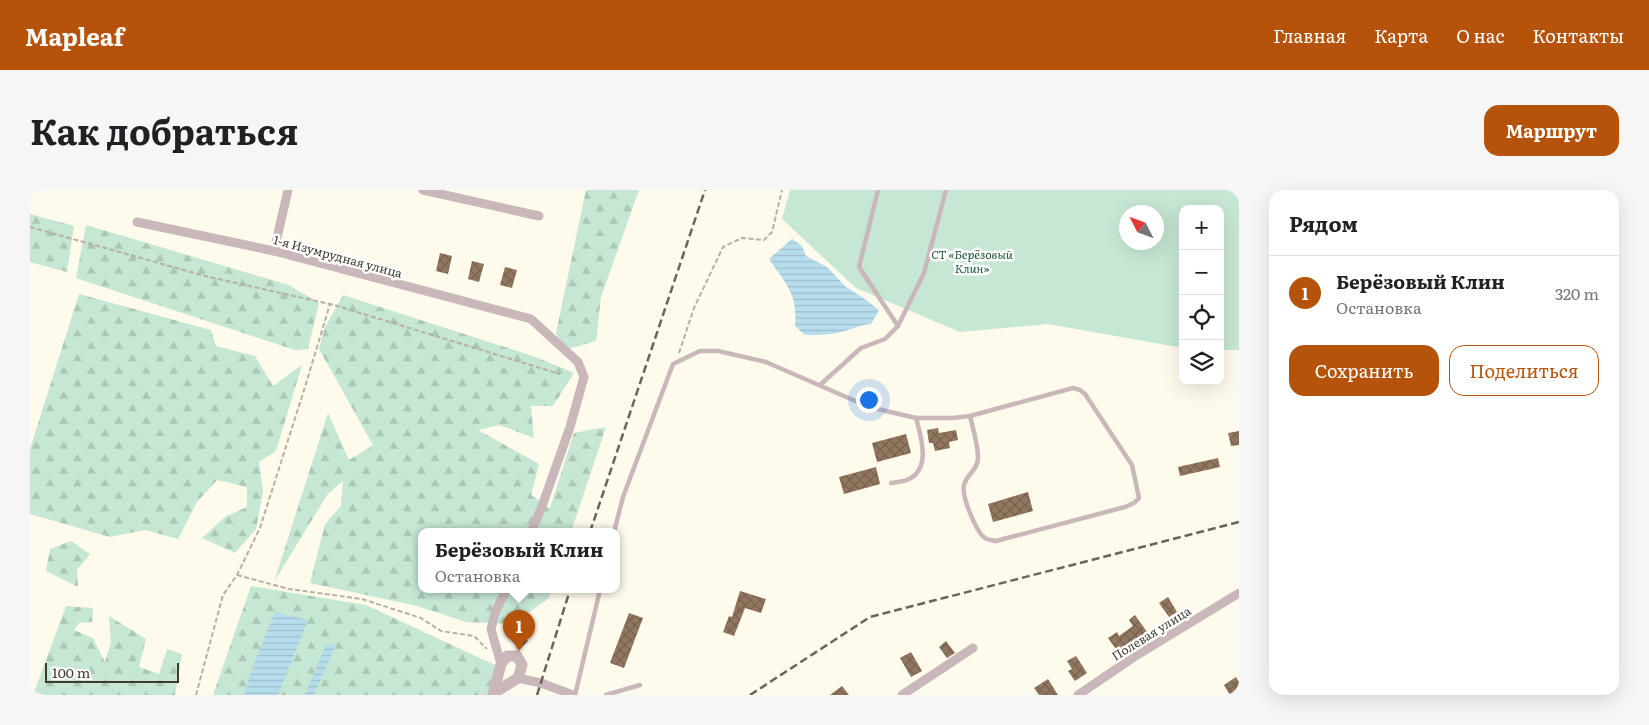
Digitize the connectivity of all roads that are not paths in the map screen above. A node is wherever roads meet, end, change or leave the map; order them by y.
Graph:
1 (288, 190) edge
2 (423, 190) edge
3 (878, 190) edge
4 (946, 190) edge
5 (539, 216) dead end
6 (136, 222) dead end
7 (274, 251) junction
8 (898, 326) junction
9 (820, 385) junction
10 (970, 416) junction
11 (916, 418) junction
12 (891, 483) dead end
13 (533, 528) edge
14 (615, 528) edge
15 (504, 593) edge
16 (599, 593) edge
17 (1239, 593) edge
18 (973, 648) dead end
19 (501, 664) junction
20 (518, 678) junction
21 (640, 685) dead end
22 (494, 694) edge
23 (574, 695) edge
24 (606, 695) edge
25 (902, 695) edge
26 (1078, 695) edge

1 - 7 street
2 - 5 street
3 - 8 lane
4 - 8 lane
6 - 7 street, 1-я Изумрудная улица
7 - 13 street, 1-я Изумрудная улица
8 - 9 lane
9 - 11 lane
9 - 14 lane
10 - 10 lane
10 - 11 lane
11 - 12 lane
15 - 19 street
16 - 23 lane
17 - 26 street, Полевая улица
18 - 25 street
19 - 20 street
19 - 22 street
20 - 22 street
20 - 23 street
21 - 24 lane

